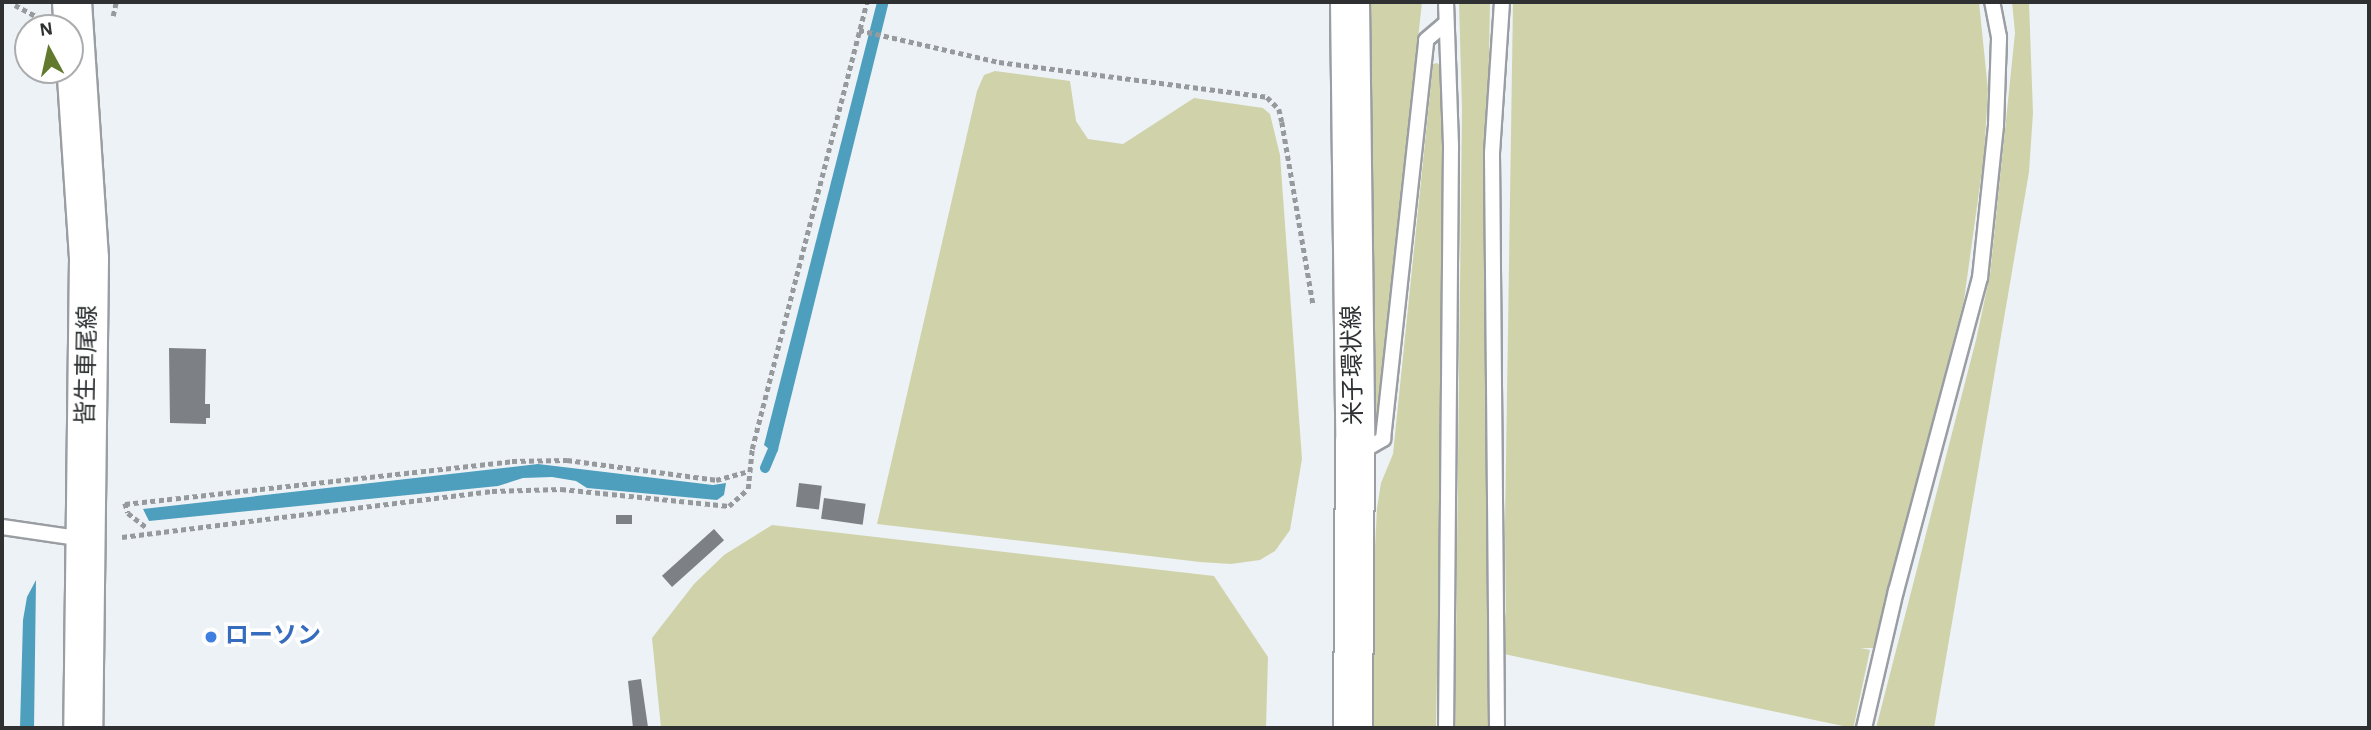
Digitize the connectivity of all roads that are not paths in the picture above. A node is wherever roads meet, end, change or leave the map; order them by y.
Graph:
1 (72, 2) edge
2 (1350, 2) edge
3 (1446, 2) edge
4 (1502, 2) edge
5 (1992, 2) edge
6 (1445, 24) junction
7 (1356, 455) junction
8 (2, 527) edge
9 (86, 539) junction
10 (83, 728) edge
11 (1353, 728) edge
12 (1446, 728) edge
13 (1497, 728) edge
14 (1864, 728) edge

1 - 9 main road, 皆生車尾線
2 - 7 main road, 米子環状線
3 - 6 lane
4 - 13 lane
5 - 14 lane
6 - 7 lane
6 - 12 lane
7 - 11 main road, 米子環状線
8 - 9 lane
9 - 10 main road, 皆生車尾線

